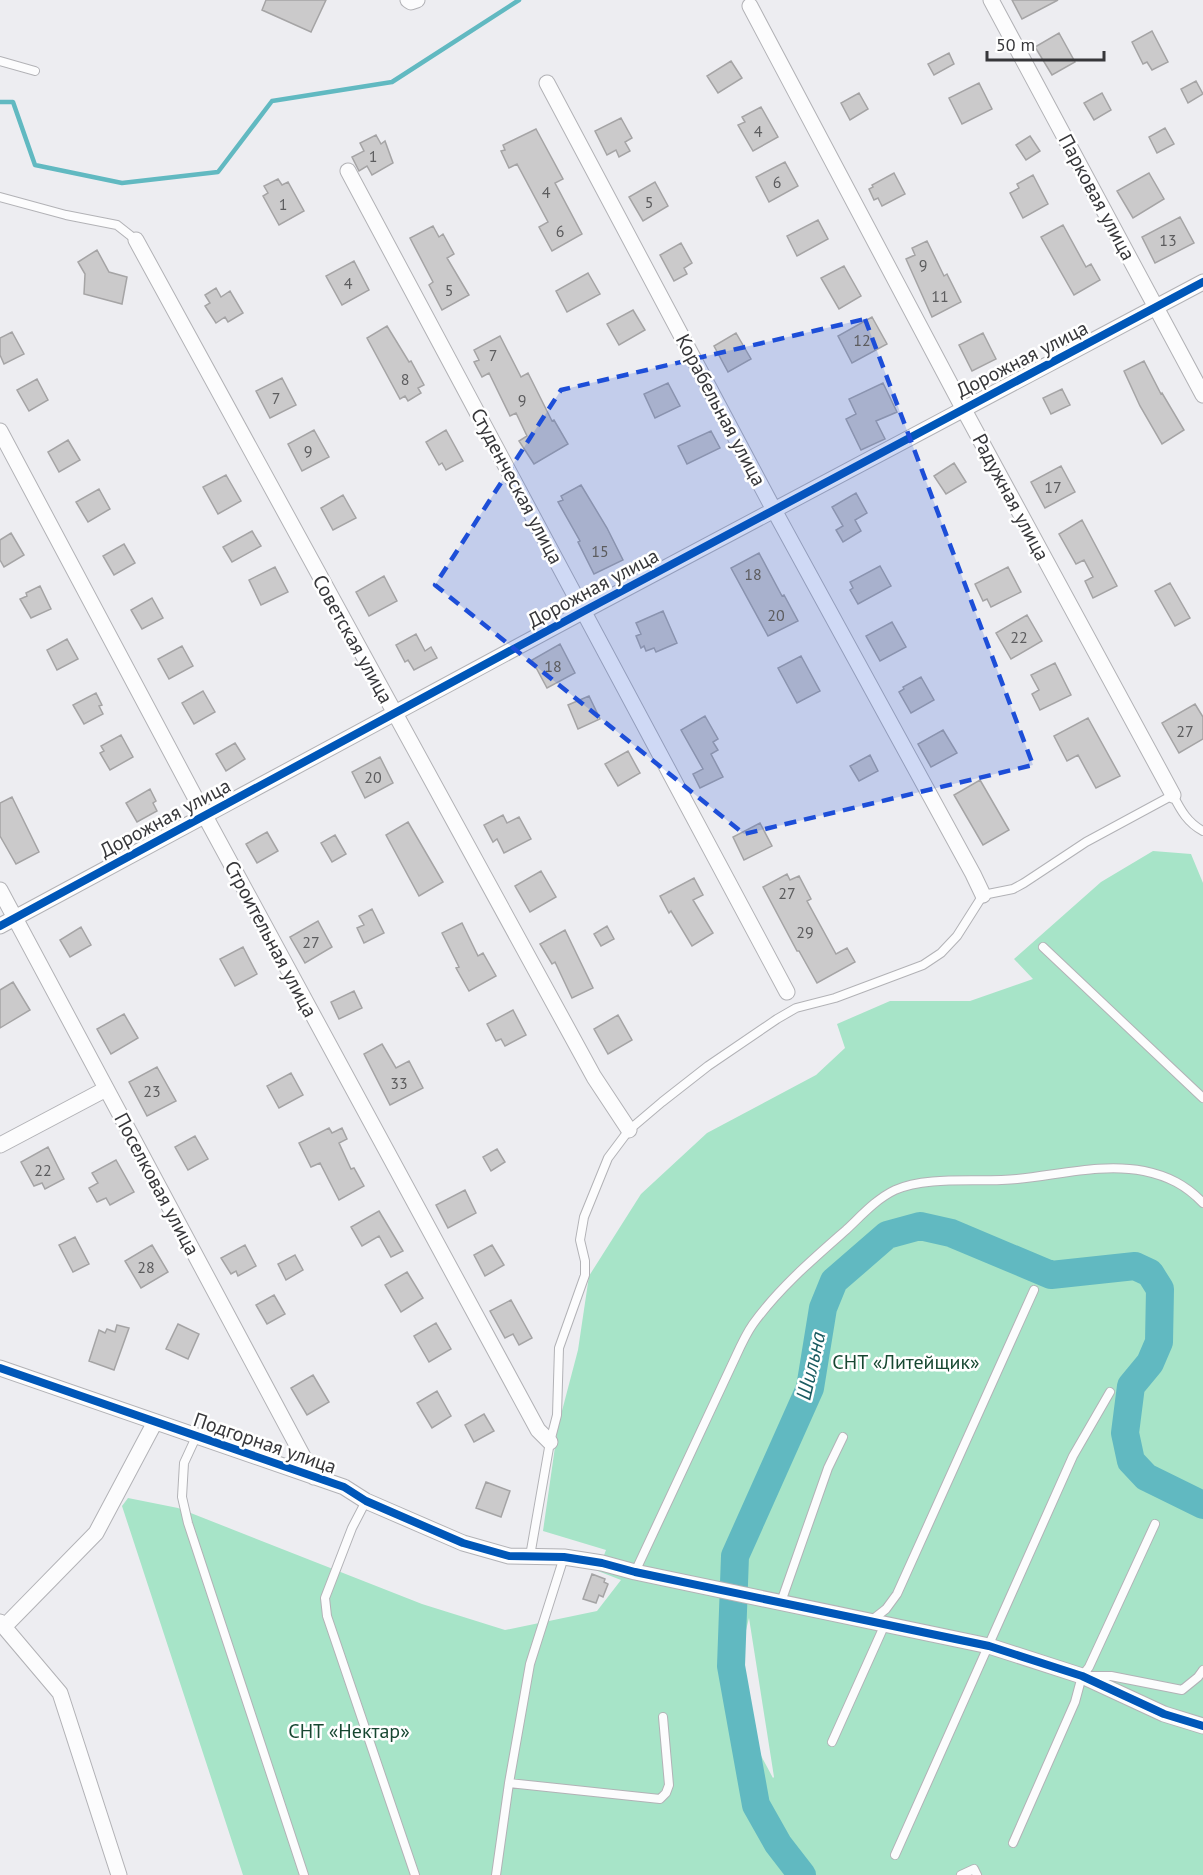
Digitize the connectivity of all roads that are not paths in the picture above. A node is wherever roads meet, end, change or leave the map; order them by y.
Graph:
1 (991, 0) edge
2 (750, 6) dead end
3 (0, 61) edge
4 (35, 71) dead end
5 (547, 83) dead end
6 (348, 171) dead end
7 (0, 197) edge
8 (136, 240) joint
9 (1203, 282) edge
10 (1157, 308) junction
11 (1203, 394) edge
12 (963, 408) junction
13 (0, 431) edge
14 (774, 510) junction
15 (584, 610) junction
16 (394, 714) junction
17 (1173, 795) junction
18 (205, 816) junction
19 (1203, 831) edge
20 (0, 890) edge
21 (983, 895) junction
22 (15, 918) junction
23 (0, 926) edge
24 (1043, 947) dead end
25 (787, 992) dead end
26 (106, 1089) junction
27 (1203, 1098) edge
28 (629, 1130) junction
29 (0, 1145) edge
30 (1203, 1203) edge
31 (1034, 1290) dead end
32 (0, 1368) edge
33 (1110, 1392) dead end
34 (155, 1422) junction
35 (196, 1437) junction
36 (843, 1437) dead end
37 (550, 1442) junction
38 (314, 1477) junction
39 (366, 1501) junction
40 (1155, 1524) dead end
41 (530, 1556) junction
42 (564, 1557) junction
43 (635, 1572) junction
44 (774, 1601) junction
45 (878, 1622) junction
46 (2, 1624) edge
47 (989, 1646) junction
48 (1203, 1670) edge
49 (1082, 1676) junction
50 (663, 1717) dead end
51 (1203, 1726) edge
52 (832, 1742) dead end
53 (508, 1783) junction
54 (1013, 1843) dead end
55 (895, 1855) dead end
56 (119, 1875) edge
57 (304, 1875) edge
58 (415, 1875) edge
59 (496, 1875) edge
60 (961, 1875) edge
61 (977, 1875) edge

1 - 10 street, Парковая улица
2 - 12 street, Радужная улица
3 - 4 lane
5 - 14 street, Корабельная улица
6 - 15 street, Студенческая улица
7 - 8 lane
8 - 16 street, Советская улица
9 - 10 street, Дорожная улица
10 - 11 street, Парковая улица
10 - 12 street, Дорожная улица
12 - 14 street, Дорожная улица
12 - 17 street, Радужная улица
13 - 18 street, Строительная улица
14 - 15 street, Дорожная улица
14 - 21 street, Корабельная улица
15 - 16 street, Дорожная улица
15 - 25 street, Студенческая улица
16 - 18 street, Дорожная улица
16 - 28 street, Советская улица
17 - 19 lane
17 - 21 lane
18 - 22 street, Дорожная улица
18 - 37 street, Строительная улица
20 - 22 street, Поселковая улица
21 - 28 lane
22 - 23 street, Дорожная улица
22 - 26 street, Поселковая улица
24 - 27 lane
26 - 29 street
26 - 38 street, Поселковая улица
28 - 37 lane
30 - 43 lane
31 - 45 lane
32 - 34 street, Подгорная улица
33 - 47 lane
34 - 35 street, Подгорная улица
34 - 46 street
35 - 38 street, Подгорная улица
35 - 57 lane
36 - 44 lane
37 - 41 lane
38 - 39 street, Подгорная улица
39 - 41 street, Подгорная улица
39 - 58 lane
40 - 49 lane
41 - 42 street, Подгорная улица
42 - 43 street, Подгорная улица
42 - 53 lane
43 - 44 street, Подгорная улица
44 - 45 street, Подгорная улица
45 - 47 street, Подгорная улица
45 - 52 lane
46 - 56 street
47 - 49 street, Подгорная улица
47 - 55 lane
48 - 49 lane
49 - 51 street, Подгорная улица
49 - 54 lane
50 - 53 lane
53 - 59 lane
60 - 61 lane

